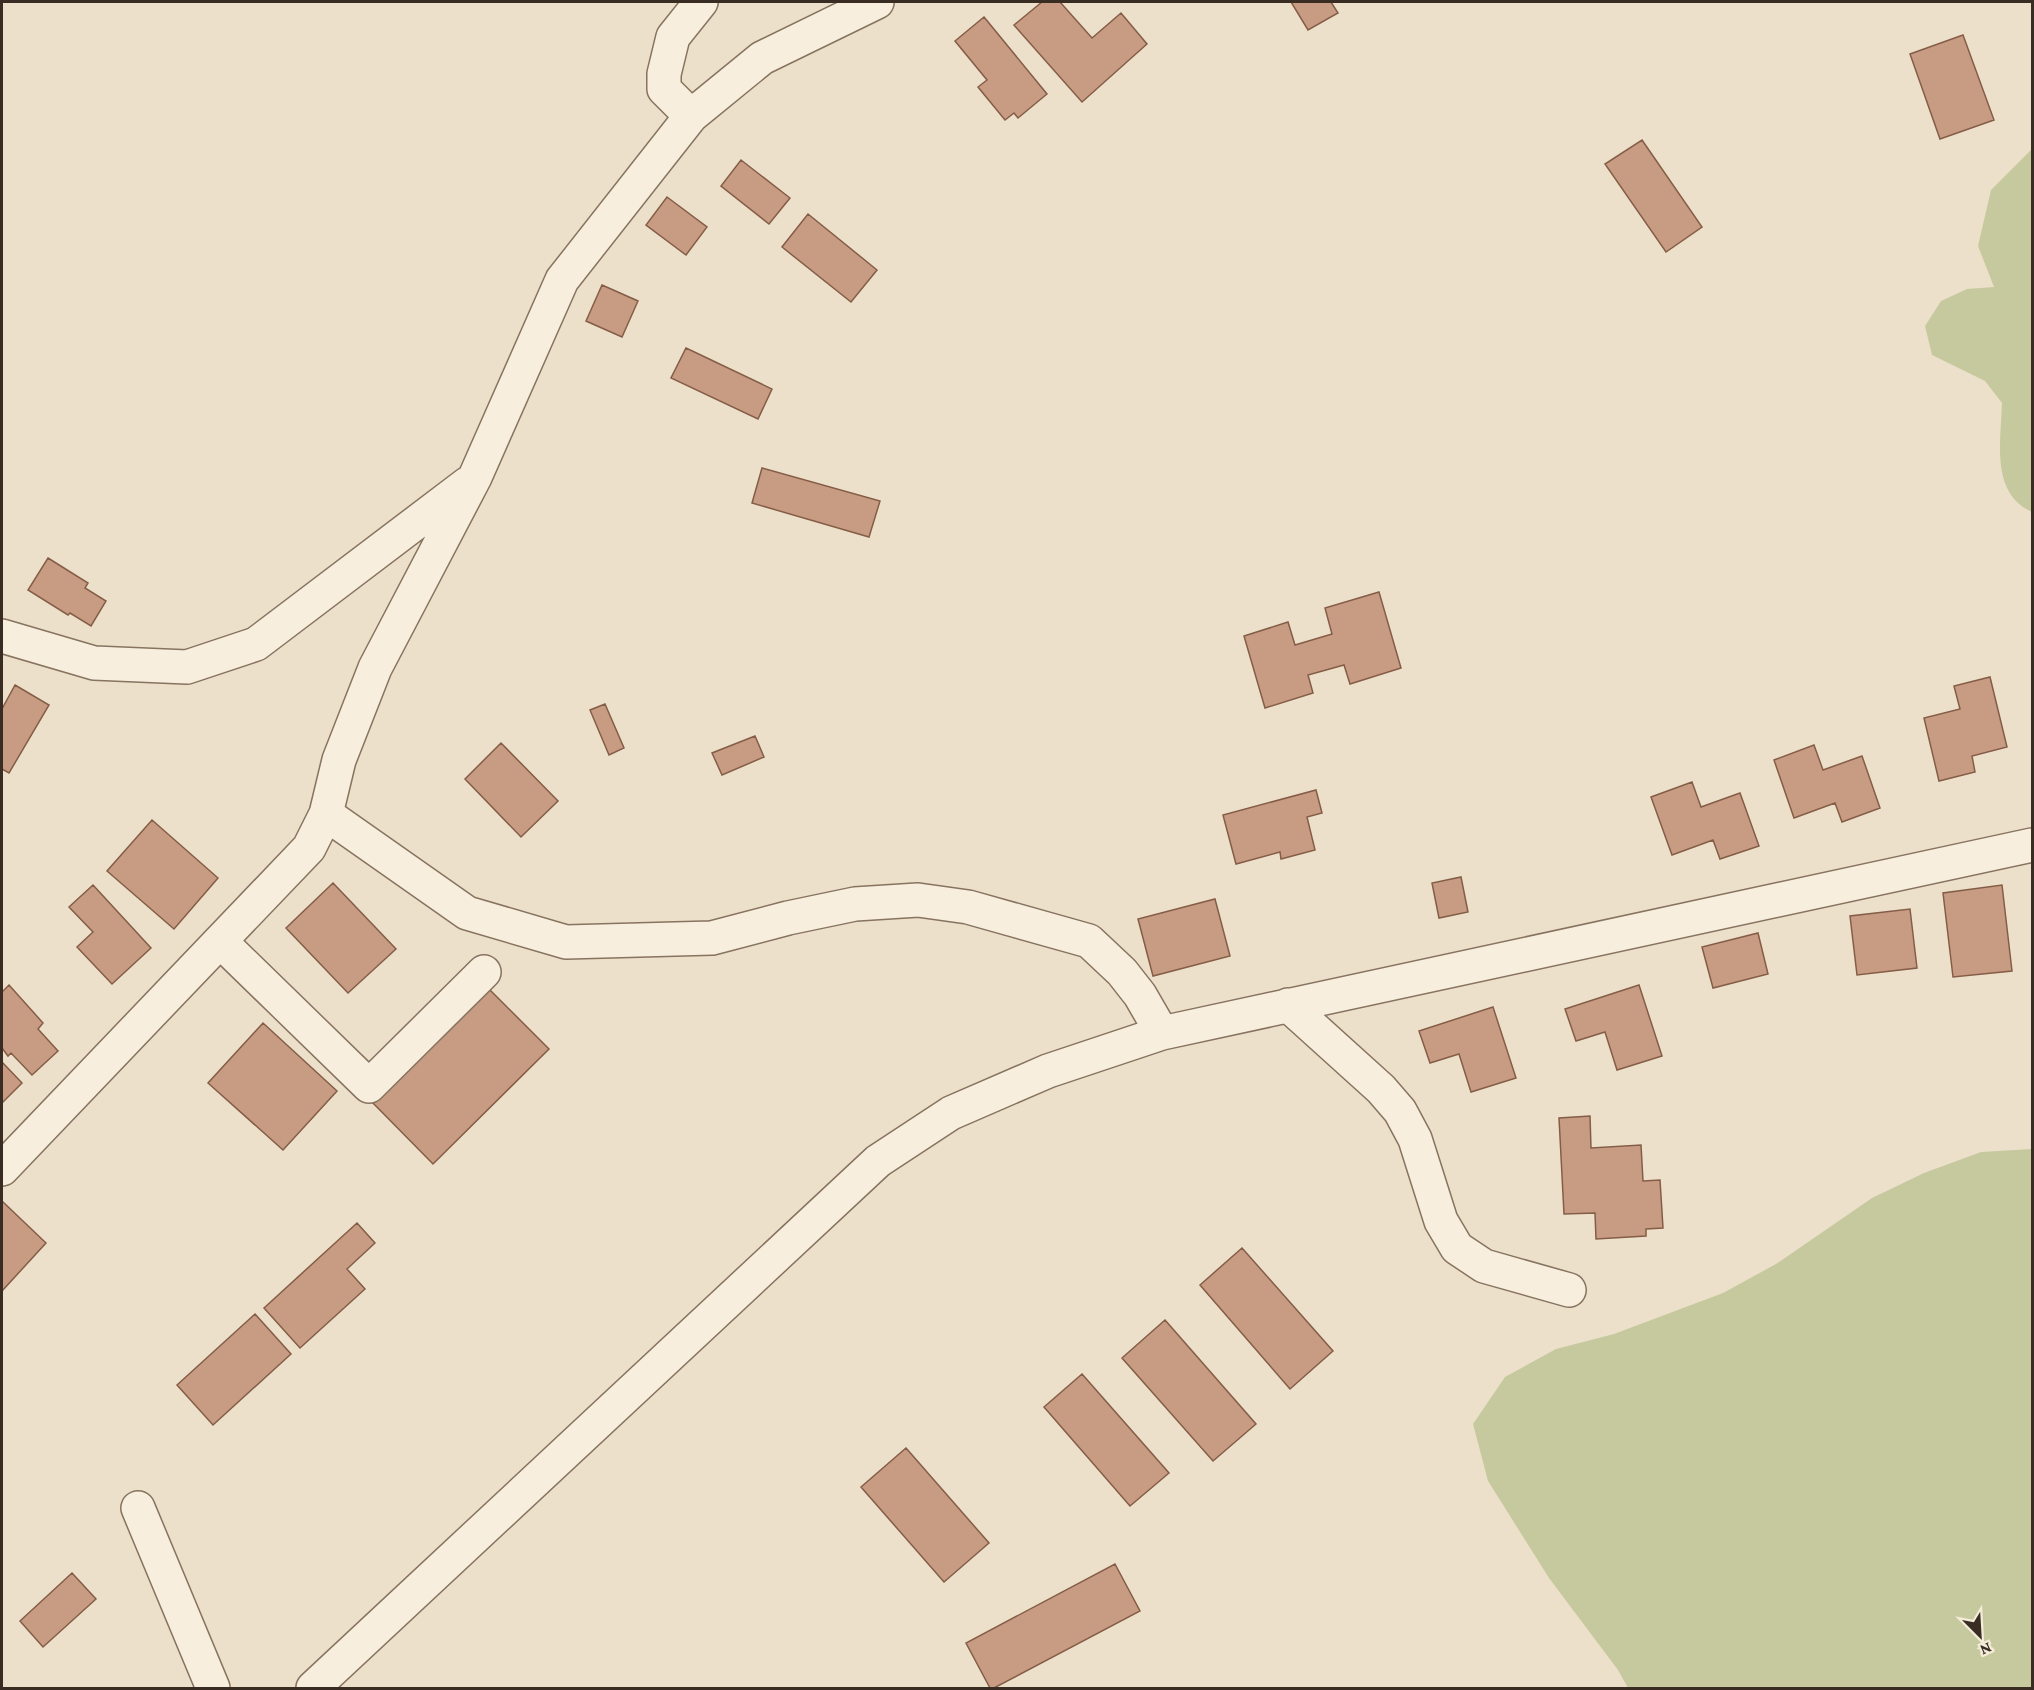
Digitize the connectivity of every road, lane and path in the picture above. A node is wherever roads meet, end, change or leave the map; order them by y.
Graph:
1 (701, 2) edge
2 (877, 2) edge
3 (691, 116) junction
4 (476, 477) junction
5 (2, 636) edge
6 (326, 814) junction
7 (2032, 845) edge
8 (220, 942) junction
9 (484, 972) dead end
10 (1288, 1005) junction
11 (1162, 1033) junction
12 (2, 1169) edge
13 (1569, 1290) dead end
14 (138, 1508) dead end
15 (213, 1689) edge
16 (313, 1689) edge

1 - 3 street
2 - 3 street
3 - 4 street
4 - 5 street
4 - 6 street
6 - 8 street
6 - 11 street
7 - 10 street
8 - 9 street
8 - 12 street
10 - 11 street
10 - 13 street
11 - 16 street
14 - 15 street

